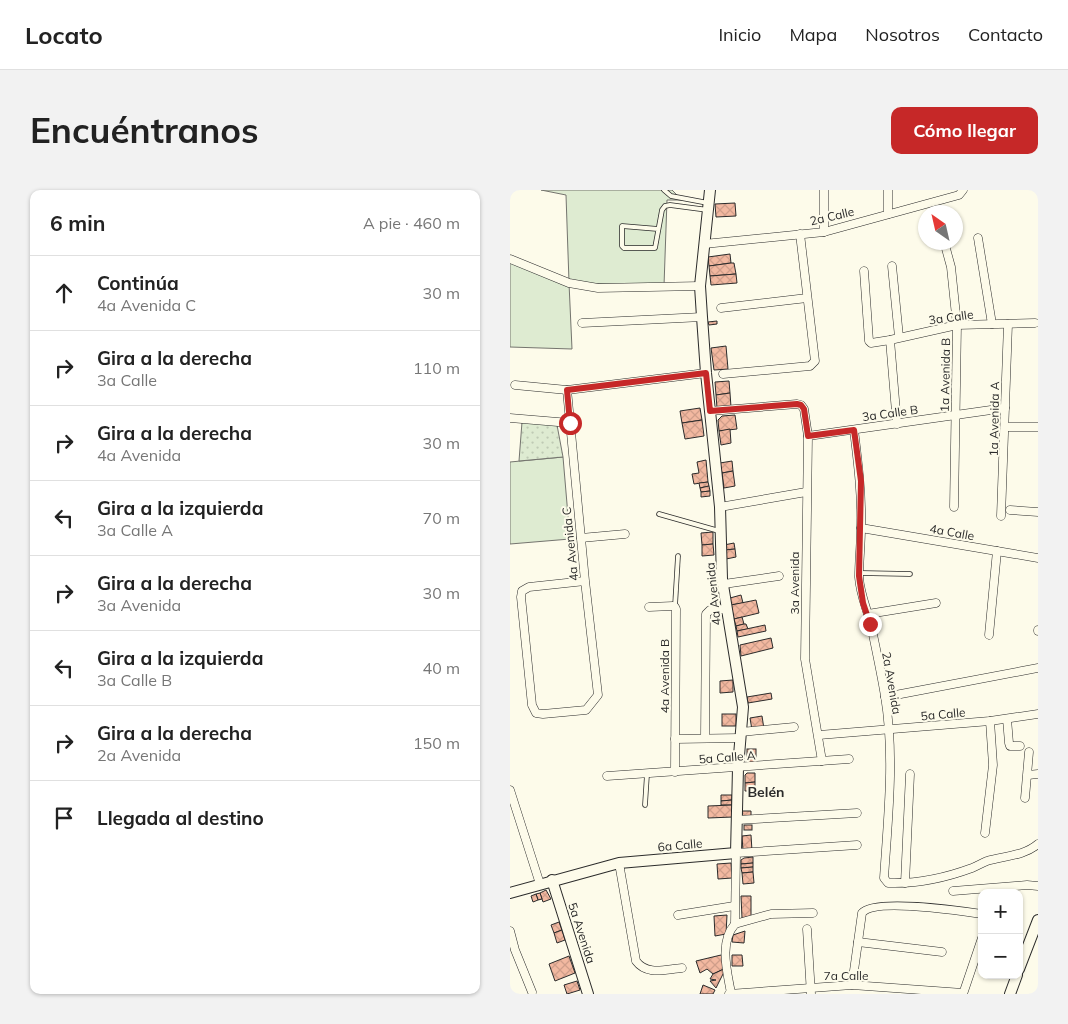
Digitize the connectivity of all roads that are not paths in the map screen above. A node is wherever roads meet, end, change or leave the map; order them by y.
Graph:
1 (664, 190) edge
2 (710, 190) edge
3 (824, 190) edge
4 (888, 190) edge
5 (962, 192) edge
6 (708, 206) junction
7 (888, 214) junction
8 (658, 229) junction
9 (824, 232) junction
10 (800, 234) junction
11 (978, 238) dead end
12 (704, 244) junction
13 (947, 250) edge
14 (510, 259) edge
15 (892, 266) dead end
16 (864, 272) dead end
17 (700, 286) junction
18 (807, 298) junction
19 (721, 308) dead end
20 (702, 317) junction
21 (582, 323) dead end
22 (1036, 323) dead end
23 (992, 324) junction
24 (1008, 324) junction
25 (957, 325) junction
26 (899, 337) junction
27 (890, 340) junction
28 (706, 373) junction
29 (723, 374) dead end
30 (515, 385) dead end
31 (567, 390) junction
32 (1005, 408) junction
33 (710, 411) junction
34 (956, 415) junction
35 (510, 418) edge
36 (570, 423) junction
37 (897, 424) junction
38 (1005, 427) junction
39 (1038, 427) edge
40 (854, 430) junction
41 (808, 436) junction
42 (806, 492) junction
43 (720, 507) junction
44 (954, 508) dead end
45 (1010, 510) dead end
46 (1038, 512) edge
47 (659, 514) dead end
48 (1001, 516) dead end
49 (861, 528) junction
50 (721, 531) junction
51 (625, 534) dead end
52 (581, 538) junction
53 (997, 551) junction
54 (678, 556) dead end
55 (1038, 558) edge
56 (860, 573) junction
57 (910, 574) dead end
58 (779, 576) dead end
59 (585, 581) junction
60 (724, 584) junction
61 (936, 603) dead end
62 (649, 607) dead end
63 (675, 607) junction
64 (726, 609) junction
65 (868, 614) junction
66 (989, 635) dead end
67 (1038, 668) edge
68 (885, 697) junction
69 (1038, 714) edge
70 (1007, 719) junction
71 (990, 721) junction
72 (794, 727) dead end
73 (889, 730) junction
74 (741, 735) junction
75 (819, 735) junction
76 (705, 738) junction
77 (675, 739) junction
78 (1020, 746) dead end
79 (1029, 752) dead end
80 (849, 759) dead end
81 (822, 761) junction
82 (738, 768) junction
83 (675, 772) junction
84 (647, 774) junction
85 (910, 774) dead end
86 (1038, 774) edge
87 (1028, 775) junction
88 (607, 776) dead end
89 (510, 790) edge
90 (1025, 798) dead end
91 (645, 805) dead end
92 (857, 813) dead end
93 (737, 820) junction
94 (985, 833) dead end
95 (1038, 844) edge
96 (857, 845) dead end
97 (736, 853) junction
98 (619, 863) junction
99 (552, 880) junction
100 (540, 884) junction
101 (905, 884) junction
102 (1038, 886) edge
103 (1012, 889) edge
104 (953, 890) dead end
105 (978, 890) edge
106 (510, 893) edge
107 (734, 906) junction
108 (814, 913) dead end
109 (978, 913) edge
110 (678, 915) dead end
111 (1038, 920) edge
112 (735, 924) junction
113 (807, 929) dead end
114 (510, 931) edge
115 (858, 942) junction
116 (513, 950) edge
117 (978, 950) edge
118 (942, 952) dead end
119 (1023, 959) edge
120 (682, 968) dead end
121 (1016, 979) edge
122 (852, 985) junction
123 (810, 990) edge
124 (532, 992) dead end
125 (730, 993) edge
126 (588, 994) edge
127 (963, 994) edge
128 (1010, 994) edge

1 - 6 lane
2 - 6 street, 4a Avenida
3 - 9 street
4 - 7 street
5 - 7 street, 2a Calle
6 - 8 lane
6 - 12 street, 4a Avenida
7 - 9 street, 2a Calle
8 - 8 lane
9 - 10 street, 2a Calle
10 - 12 street, 2a Calle
10 - 18 street
11 - 23 street
12 - 17 street, 4a Avenida
13 - 25 street, 1a Avenida B
14 - 17 street
15 - 26 street
16 - 27 street, 3a Calle
17 - 20 street, 4a Avenida
18 - 19 street
18 - 29 street
20 - 21 street
20 - 28 street, 4a Avenida
22 - 24 street, 3a Calle
23 - 24 street, 3a Calle
23 - 25 street, 3a Calle
24 - 32 street, 1a Avenida A
25 - 26 street, 3a Calle
25 - 34 street, 1a Avenida B
26 - 27 street, 3a Calle
27 - 37 street
28 - 31 street
28 - 33 street, 4a Avenida
30 - 31 street
31 - 36 street, 4a Avenida C
32 - 34 street, 3a Calle B
32 - 38 street, 1a Avenida A
33 - 41 street, 3a Avenida
33 - 43 street, 4a Avenida
34 - 37 street, 3a Calle B
34 - 44 street, 1a Avenida B
35 - 36 street
36 - 52 street, 4a Avenida C
37 - 40 street, 3a Calle B
38 - 39 street
38 - 48 street, 1a Avenida A
40 - 41 street, 3a Calle B
40 - 49 street, 2a Avenida
41 - 42 street, 3a Avenida
42 - 43 street
42 - 75 street, 3a Avenida
43 - 50 street, 4a Avenida
45 - 46 street
47 - 50 lane
49 - 53 street, 4a Calle
49 - 56 street, 2a Avenida
50 - 60 street, 4a Avenida
51 - 52 street
52 - 59 street, 4a Avenida C
53 - 55 street, 4a Calle
53 - 66 street
54 - 63 lane
56 - 57 lane
56 - 65 street, 2a Avenida
58 - 60 street
59 - 59 street, 4a Avenida C
60 - 64 street, 4a Avenida
61 - 65 street
62 - 63 street
63 - 77 street, 4a Avenida B
64 - 74 street, 4a Avenida
64 - 76 street
65 - 68 street, 2a Avenida
67 - 68 street
68 - 73 street, 2a Avenida
69 - 70 street, 5a Calle
70 - 71 street, 5a Calle
70 - 78 street
71 - 73 street, 5a Calle
71 - 94 street
72 - 74 street
73 - 75 street, 5a Calle
73 - 101 street, 2a Avenida
74 - 76 street
74 - 82 street, 4a Avenida
75 - 81 street, 3a Avenida
76 - 77 street
77 - 83 street, 4a Avenida B
79 - 87 street
80 - 81 street, 5a Calle A
81 - 82 street, 5a Calle A
82 - 83 street, 5a Calle A
82 - 93 street, 4a Avenida
83 - 84 street, 5a Calle A
84 - 88 street, 5a Calle A
84 - 91 lane
85 - 101 street
86 - 87 street
87 - 90 street
89 - 100 street
92 - 93 street
93 - 97 street, 4a Avenida
95 - 101 street
96 - 97 street, 6a Calle
97 - 98 street, 6a Calle
97 - 107 street, 4a Avenida
98 - 99 street, 6a Calle
98 - 120 street
99 - 100 street, 6a Calle
99 - 126 street, 5a Avenida
100 - 106 street, 6a Calle
102 - 103 street
104 - 105 street
107 - 110 street
107 - 112 street, 4a Avenida
108 - 112 street
109 - 115 street
111 - 119 street
112 - 125 street, 4a Avenida
113 - 123 street
114 - 116 street
115 - 118 street
115 - 122 street
116 - 124 street
117 - 127 street
121 - 128 street
122 - 123 street, 7a Calle
122 - 127 street, 7a Calle
123 - 125 street, 7a Calle

